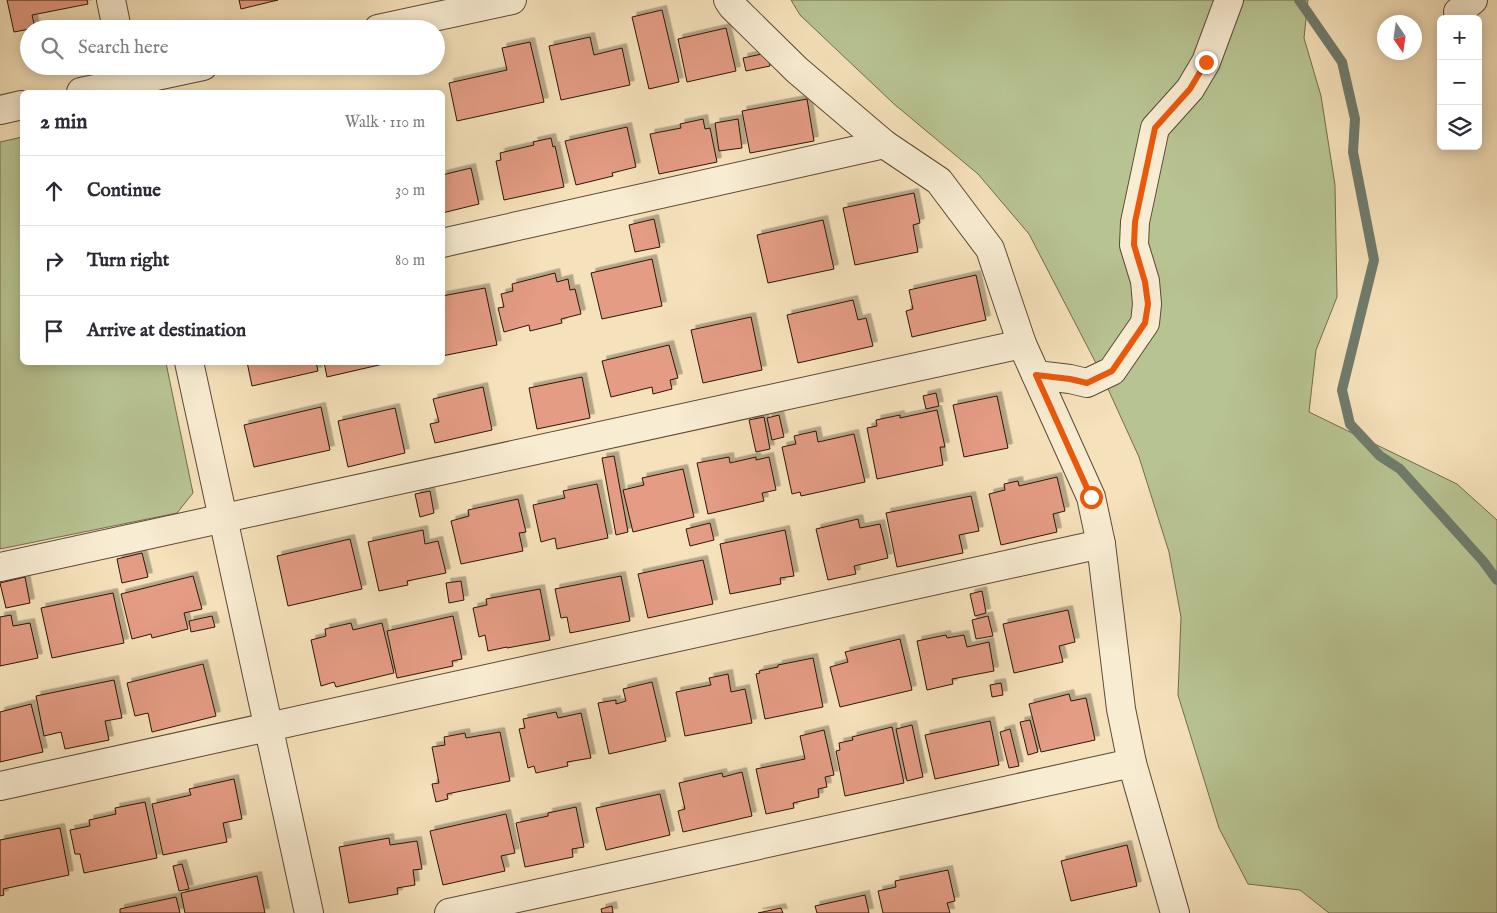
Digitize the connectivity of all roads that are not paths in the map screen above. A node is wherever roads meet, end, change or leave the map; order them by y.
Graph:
1 (110, 0) edge
2 (512, 0) edge
3 (728, 0) edge
4 (1229, 0) edge
5 (115, 20) edge
6 (420, 20) edge
7 (155, 75) edge
8 (128, 80) edge
9 (89, 90) edge
10 (20, 105) edge
11 (0, 110) edge
12 (884, 144) junction
13 (445, 242) edge
14 (1022, 344) junction
15 (190, 365) edge
16 (1036, 375) junction
17 (223, 519) junction
18 (1101, 544) junction
19 (0, 567) edge
20 (269, 727) junction
21 (1132, 763) junction
22 (0, 786) edge
23 (310, 913) edge
24 (449, 913) edge
25 (1175, 913) edge

1 - 5 street
2 - 6 street
3 - 12 street
4 - 16 street
7 - 8 street
8 - 9 street
10 - 11 street
12 - 13 street
12 - 14 street
14 - 16 street
14 - 17 street
15 - 17 street
16 - 18 street
17 - 19 street
17 - 20 street
18 - 20 street
18 - 21 street
20 - 22 street
20 - 23 street
21 - 24 street
21 - 25 street

